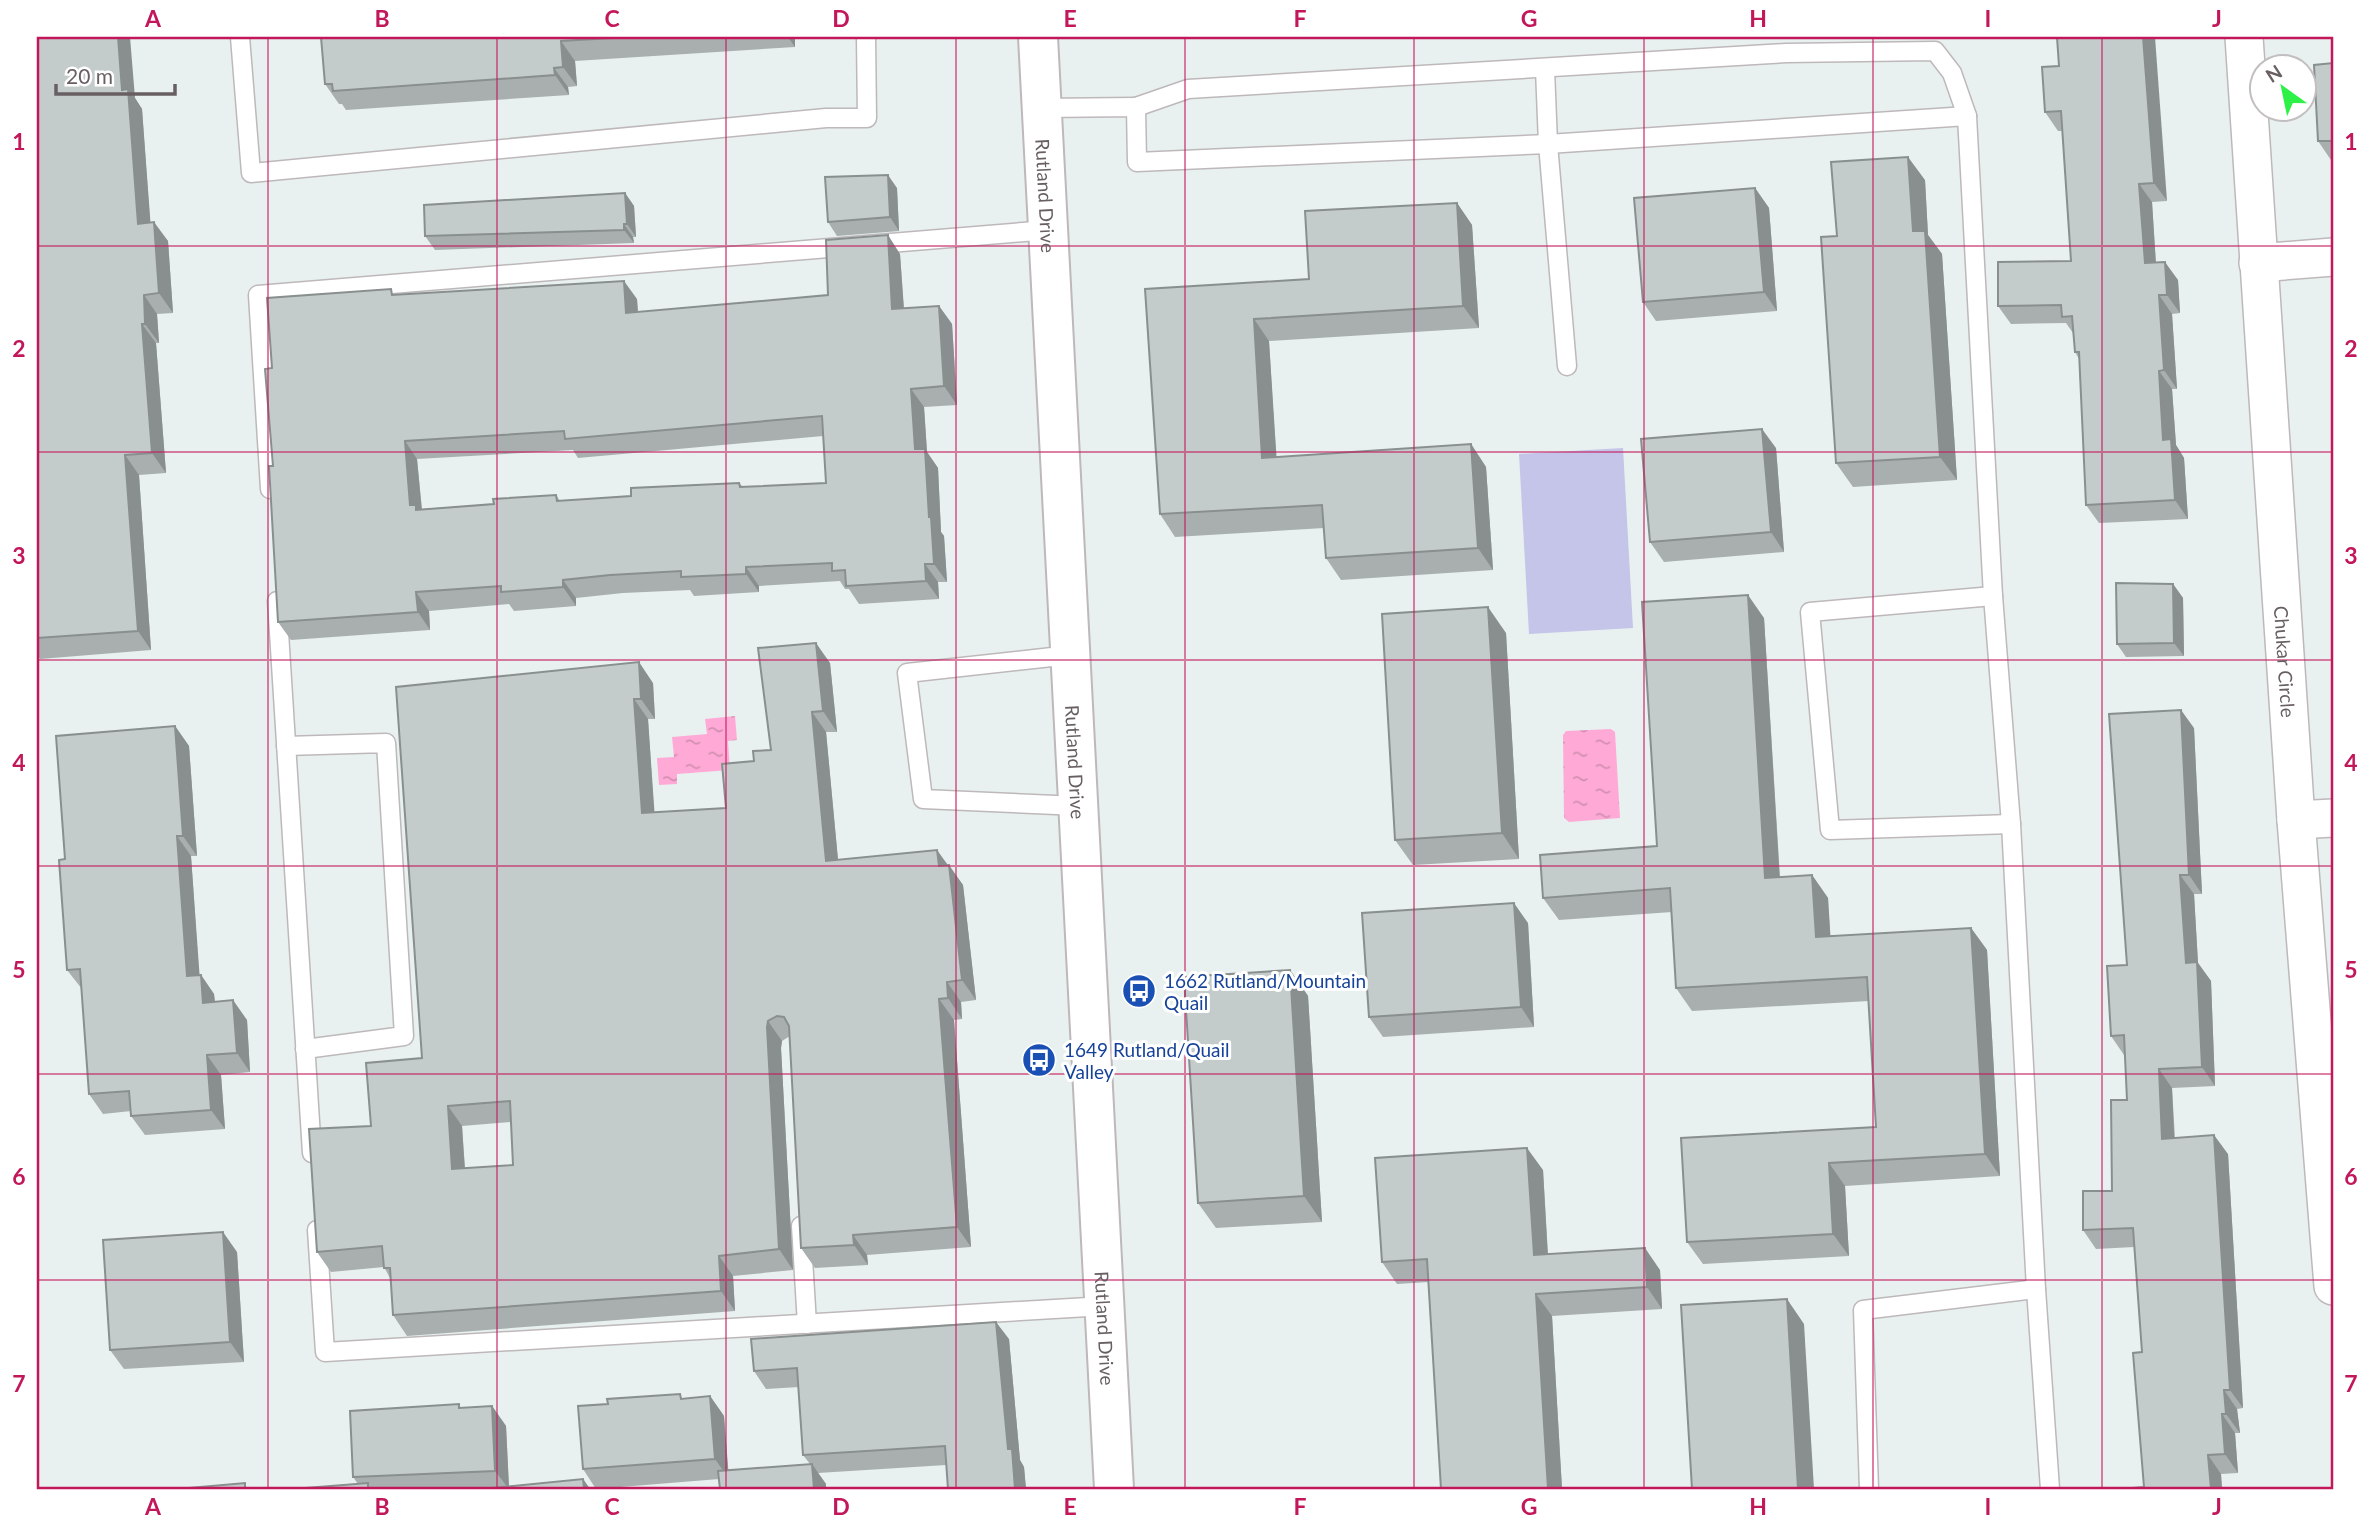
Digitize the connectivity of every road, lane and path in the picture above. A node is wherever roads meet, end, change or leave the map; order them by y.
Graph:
1 (240, 37) edge
2 (866, 37) edge
3 (1038, 37) edge
4 (2244, 37) edge
5 (1545, 69) junction
6 (1136, 107) junction
7 (1042, 108) junction
8 (1967, 116) junction
9 (1548, 144) junction
10 (1048, 230) junction
11 (2333, 257) edge
12 (2258, 263) junction
13 (1567, 366) dead end
14 (272, 514) edge
15 (276, 582) edge
16 (1993, 596) junction
17 (1070, 655) junction
18 (286, 746) junction
19 (1078, 806) junction
20 (2333, 818) edge
21 (2296, 820) junction
22 (2011, 824) junction
23 (305, 1049) junction
24 (313, 1173) edge
25 (801, 1213) edge
26 (316, 1214) edge
27 (2333, 1286) edge
28 (2036, 1289) junction
29 (1105, 1306) junction
30 (807, 1324) junction
31 (1114, 1489) edge
32 (1869, 1489) edge
33 (2050, 1489) edge

1 - 2 lane
3 - 7 street, Rutland Drive
4 - 12 street, Chukar Circle
5 - 6 lane
5 - 8 lane
5 - 9 lane
6 - 7 lane
6 - 9 lane
7 - 10 street, Rutland Drive
8 - 9 lane
8 - 16 lane
9 - 13 lane
10 - 14 lane
10 - 17 street, Rutland Drive
11 - 12 street
12 - 21 street, Chukar Circle
15 - 18 lane
16 - 22 lane
16 - 22 lane
17 - 19 street, Rutland Drive
17 - 19 lane
18 - 23 lane
18 - 23 lane
19 - 29 street, Rutland Drive
20 - 21 street
21 - 27 street, Chukar Circle
22 - 28 lane
23 - 24 lane
25 - 30 lane
26 - 30 lane
28 - 32 lane
28 - 33 lane
29 - 30 lane
29 - 31 street, Rutland Drive

